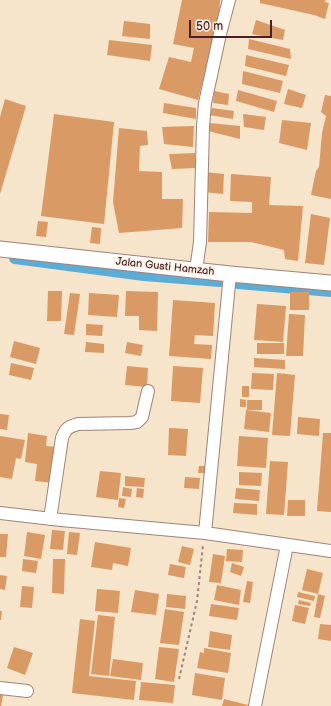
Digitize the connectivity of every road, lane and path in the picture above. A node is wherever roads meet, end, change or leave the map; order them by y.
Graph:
1 (229, 0) edge
2 (0, 249) edge
3 (196, 270) junction
4 (230, 274) junction
5 (331, 283) edge
6 (148, 391) dead end
7 (0, 514) edge
8 (50, 519) junction
9 (204, 534) junction
10 (287, 545) junction
11 (331, 551) edge
12 (180, 679) dead end
13 (0, 688) edge
14 (27, 691) dead end
15 (255, 706) edge

1 - 3 street
2 - 3 street, Jalan Gusti Hamzah
3 - 4 street, Jalan Gusti Hamzah
4 - 5 street, Jalan Gusti Hamzah
4 - 9 street
6 - 8 street
7 - 8 street
8 - 9 street
9 - 10 street
9 - 12 path
10 - 11 street
10 - 15 street
13 - 14 street

